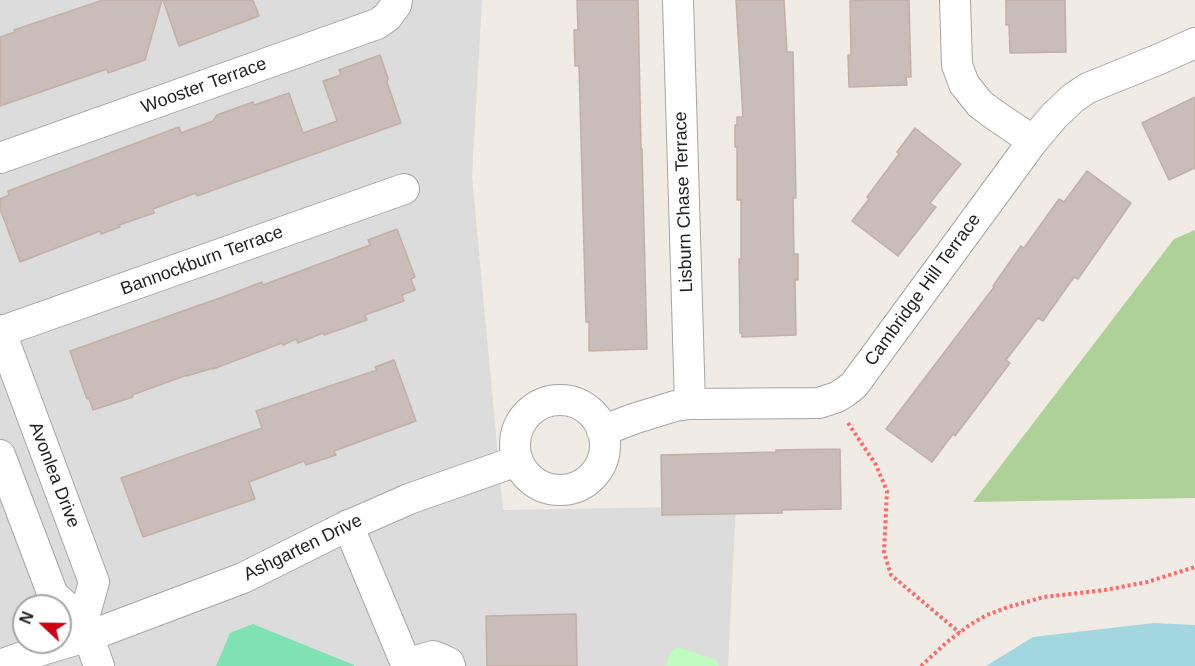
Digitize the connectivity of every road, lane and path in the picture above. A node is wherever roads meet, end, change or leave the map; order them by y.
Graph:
1 (397, 0) edge
2 (678, 0) edge
3 (955, 0) edge
4 (1195, 43) edge
5 (1034, 141) junction
6 (0, 158) edge
7 (404, 189) dead end
8 (0, 332) edge
9 (690, 404) junction
10 (845, 417) dead end
11 (602, 431) junction
12 (0, 455) edge
13 (517, 460) junction
14 (348, 525) junction
15 (1195, 567) edge
16 (86, 628) junction
17 (960, 633) junction
18 (0, 665) edge
19 (406, 665) edge
20 (99, 666) edge
21 (450, 666) edge
22 (921, 666) edge

1 - 6 street, Wooster Terrace
2 - 9 street, Lisburn Chase Terrace
3 - 5 street
4 - 5 street, Cambridge Hill Terrace
5 - 9 street, Cambridge Hill Terrace
7 - 8 street, Bannockburn Terrace
8 - 16 street, Avonlea Drive
9 - 11 street, Cambridge Hill Terrace
10 - 17 path
11 - 13 street
11 - 13 street
12 - 16 street
13 - 14 street, Ashgarten Drive
14 - 16 street, Ashgarten Drive
14 - 19 street
15 - 17 path
16 - 18 street, Ashgarten Drive
16 - 20 street
17 - 22 path
19 - 21 street

